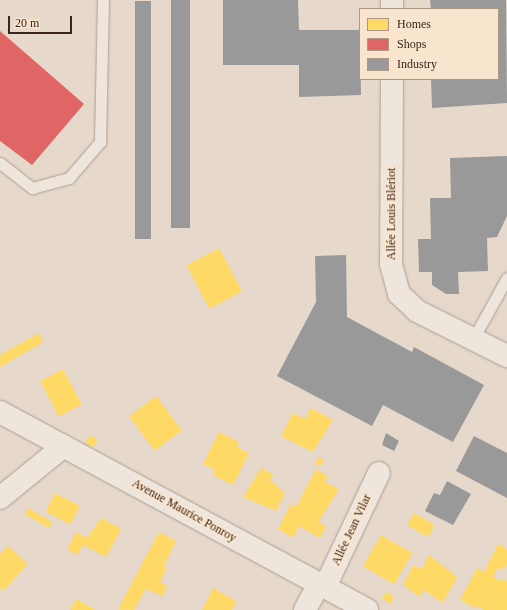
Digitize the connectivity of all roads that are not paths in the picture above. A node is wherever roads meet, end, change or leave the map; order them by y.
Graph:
1 (103, 0) edge
2 (392, 80) edge
3 (0, 163) edge
4 (507, 278) edge
5 (473, 340) junction
6 (507, 356) edge
7 (0, 412) edge
8 (64, 446) junction
9 (379, 473) dead end
10 (0, 498) edge
11 (322, 586) junction
12 (306, 610) edge
13 (367, 610) edge

1 - 3 lane
2 - 5 street, Allée Louis Blériot
4 - 5 lane
5 - 6 street, Allée Louis Blériot
7 - 8 street, Avenue Maurice Ponroy
8 - 10 street
8 - 11 street, Avenue Maurice Ponroy
9 - 11 street, Allée Jean Vilar
11 - 12 street, Allée Jean Vilar
11 - 13 street, Avenue Maurice Ponroy

